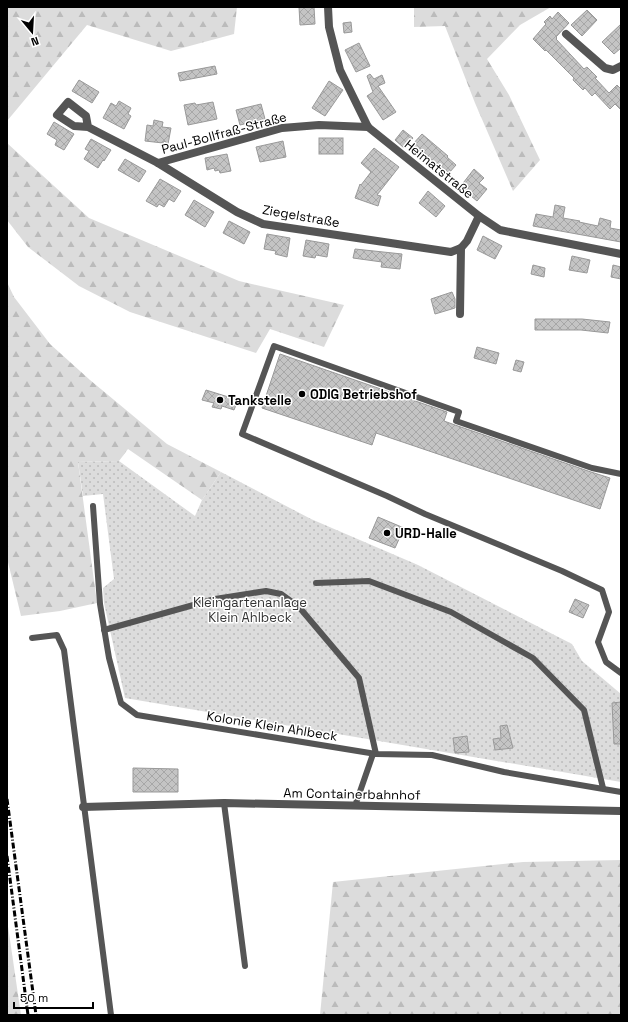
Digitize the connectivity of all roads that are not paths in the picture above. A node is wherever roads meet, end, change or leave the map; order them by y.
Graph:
1 (328, 7) edge
2 (566, 34) dead end
3 (621, 66) edge
4 (88, 127) dead end
5 (368, 127) junction
6 (158, 163) junction
7 (479, 216) junction
8 (461, 248) junction
9 (621, 254) edge
10 (460, 314) dead end
11 (621, 474) edge
12 (93, 506) dead end
13 (316, 583) dead end
14 (104, 630) junction
15 (32, 638) dead end
16 (621, 673) edge
17 (375, 754) junction
18 (603, 788) junction
19 (621, 792) edge
20 (224, 803) junction
21 (84, 806) junction
22 (355, 806) junction
23 (621, 811) edge
24 (245, 966) dead end
25 (112, 1015) edge

1 - 5 street, Heimatstraße
2 - 3 street
4 - 6 street, Ziegelstraße
5 - 6 street, Paul-Bollfraß-Straße
5 - 7 street, Heimatstraße
6 - 8 street, Ziegelstraße
7 - 8 street
7 - 9 street, Heimatstraße
8 - 10 street
11 - 16 lane
12 - 14 lane, Kolonie Klein Ahlbeck
13 - 18 lane
14 - 17 lane, Kolonie Klein Ahlbeck
14 - 17 lane
15 - 21 lane
17 - 18 lane, Kolonie Klein Ahlbeck
17 - 22 lane
18 - 19 lane, Kolonie Klein Ahlbeck
20 - 21 street, Am Containerbahnhof
20 - 22 street, Am Containerbahnhof
20 - 24 lane
21 - 25 lane
22 - 23 street, Am Containerbahnhof

